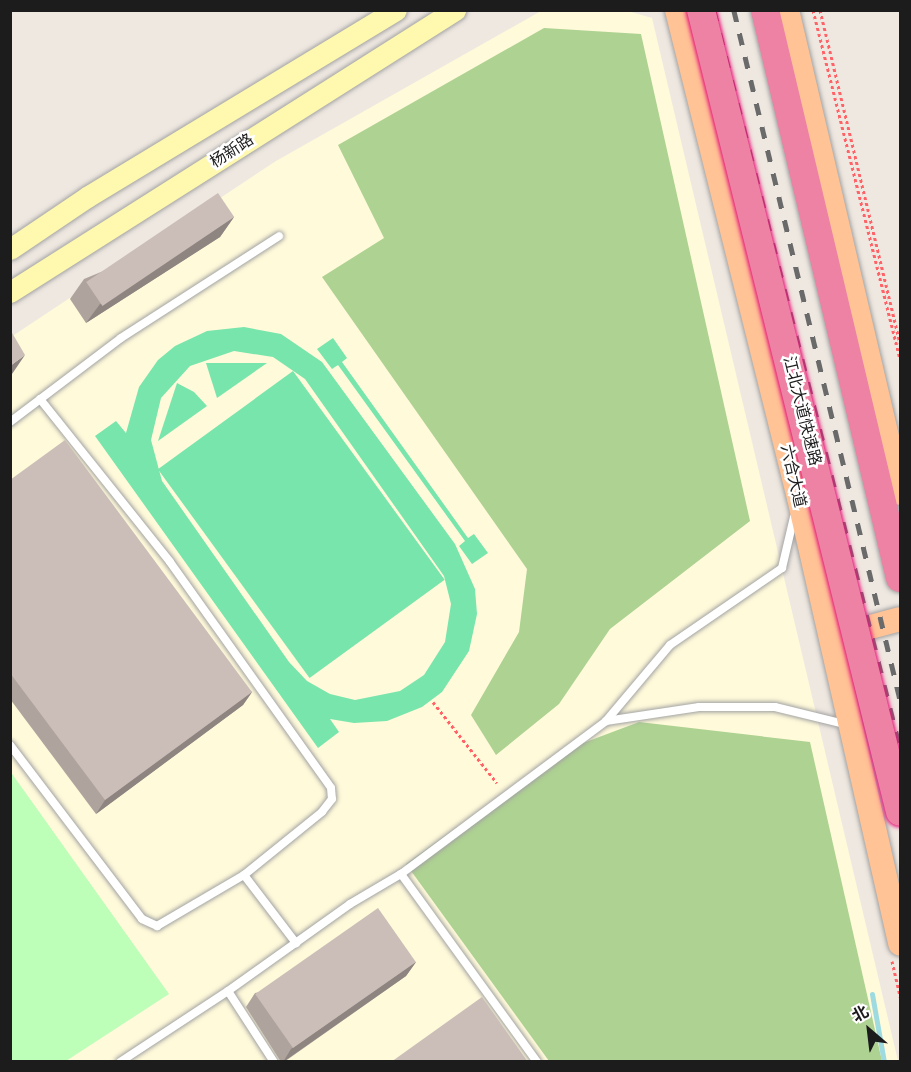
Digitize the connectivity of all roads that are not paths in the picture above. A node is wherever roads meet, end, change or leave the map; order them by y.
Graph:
1 (396, 10) edge
2 (455, 10) edge
3 (677, 10) edge
4 (701, 10) edge
5 (765, 10) edge
6 (787, 10) edge
7 (279, 236) dead end
8 (10, 249) edge
9 (10, 292) edge
10 (40, 399) junction
11 (10, 423) edge
12 (900, 493) edge
13 (799, 498) junction
14 (900, 579) edge
15 (900, 619) edge
16 (834, 659) junction
17 (606, 721) junction
18 (849, 725) junction
19 (10, 746) edge
20 (900, 813) edge
21 (402, 874) junction
22 (244, 875) junction
23 (296, 943) junction
24 (900, 944) edge
25 (228, 992) junction
26 (120, 1062) edge
27 (274, 1062) edge
28 (537, 1062) edge

1 - 8 main road
2 - 9 main road, 杨新路
3 - 13 main road, 六合大道
4 - 20 highway, 江北大道快速路, bridge
5 - 14 highway
6 - 12 main road
7 - 10 lane
10 - 11 lane
10 - 22 lane
13 - 16 main road, 六合大道
13 - 17 lane
15 - 16 main road
16 - 18 main road, 六合大道
17 - 18 lane
17 - 21 lane
18 - 24 main road, 六合大道
19 - 22 lane
21 - 23 lane
21 - 28 lane
22 - 23 lane
23 - 25 lane
25 - 26 lane
25 - 27 lane

